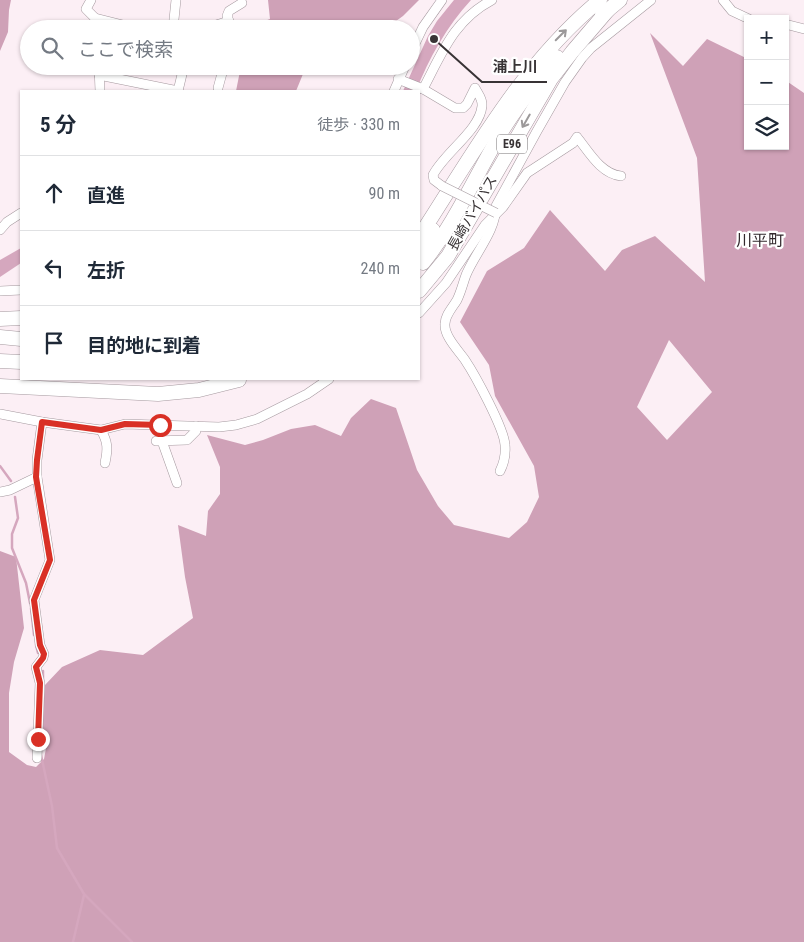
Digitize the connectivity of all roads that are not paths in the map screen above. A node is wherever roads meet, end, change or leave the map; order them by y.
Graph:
1 (91, 0) edge
2 (176, 0) edge
3 (442, 0) edge
4 (492, 0) edge
5 (620, 0) edge
6 (651, 0) edge
7 (723, 0) edge
8 (242, 2) dead end
9 (604, 9) edge
10 (744, 17) edge
11 (95, 18) joint
12 (103, 20) edge
13 (174, 20) edge
14 (229, 20) edge
15 (619, 25) junction
16 (789, 25) edge
17 (804, 30) edge
18 (420, 33) edge
19 (99, 75) edge
20 (118, 75) edge
21 (182, 75) edge
22 (222, 75) edge
23 (402, 75) edge
24 (401, 80) junction
25 (218, 88) dead end
26 (423, 89) junction
27 (100, 90) edge
28 (174, 90) edge
29 (178, 90) edge
30 (395, 90) edge
31 (499, 115) junction
32 (621, 176) dead end
33 (496, 213) junction
34 (20, 214) edge
35 (0, 230) edge
36 (420, 235) edge
37 (421, 258) edge
38 (20, 290) edge
39 (420, 290) edge
40 (5, 291) edge
41 (420, 312) edge
42 (20, 318) edge
43 (0, 319) edge
44 (0, 337) edge
45 (20, 338) edge
46 (0, 361) edge
47 (20, 362) edge
48 (0, 370) edge
49 (20, 372) edge
50 (0, 377) edge
51 (20, 378) edge
52 (55, 380) edge
53 (233, 380) edge
54 (237, 380) edge
55 (328, 380) edge
56 (0, 386) edge
57 (0, 414) edge
58 (42, 422) junction
59 (196, 426) junction
60 (101, 430) junction
61 (105, 463) dead end
62 (500, 471) dead end
63 (36, 477) junction
64 (177, 483) dead end
65 (0, 492) edge
66 (37, 758) dead end

1 - 11 street
2 - 13 street
3 - 18 street
4 - 26 street
5 - 9 highway, 長崎バイパス / E96
6 - 15 street
7 - 10 street
8 - 14 street
9 - 15 street
31 -> 9 highway, 長崎バイパス / E96
9 - 37 highway, 長崎バイパス / E96
9 -> 39 highway, 長崎バイパス / E96
11 - 12 street
15 - 33 street
16 - 17 street
19 - 27 street
20 - 28 street
21 - 29 street
22 - 25 street
23 - 24 street
24 - 26 street
24 - 30 street
26 - 33 street, bridge
31 - 36 highway, 長崎バイパス / E96
31 - 37 highway, 長崎バイパス / E96
32 - 33 street
33 - 41 street
33 - 62 street
34 - 35 street
38 - 40 street
42 - 43 highway
44 - 45 highway
46 - 47 highway
48 - 49 highway
50 - 51 highway
52 - 53 highway
54 - 56 highway
55 - 59 street
57 - 58 street
58 - 60 street
58 - 63 street
59 - 60 street
59 - 64 street
60 - 61 street
63 - 65 street
63 - 66 street

